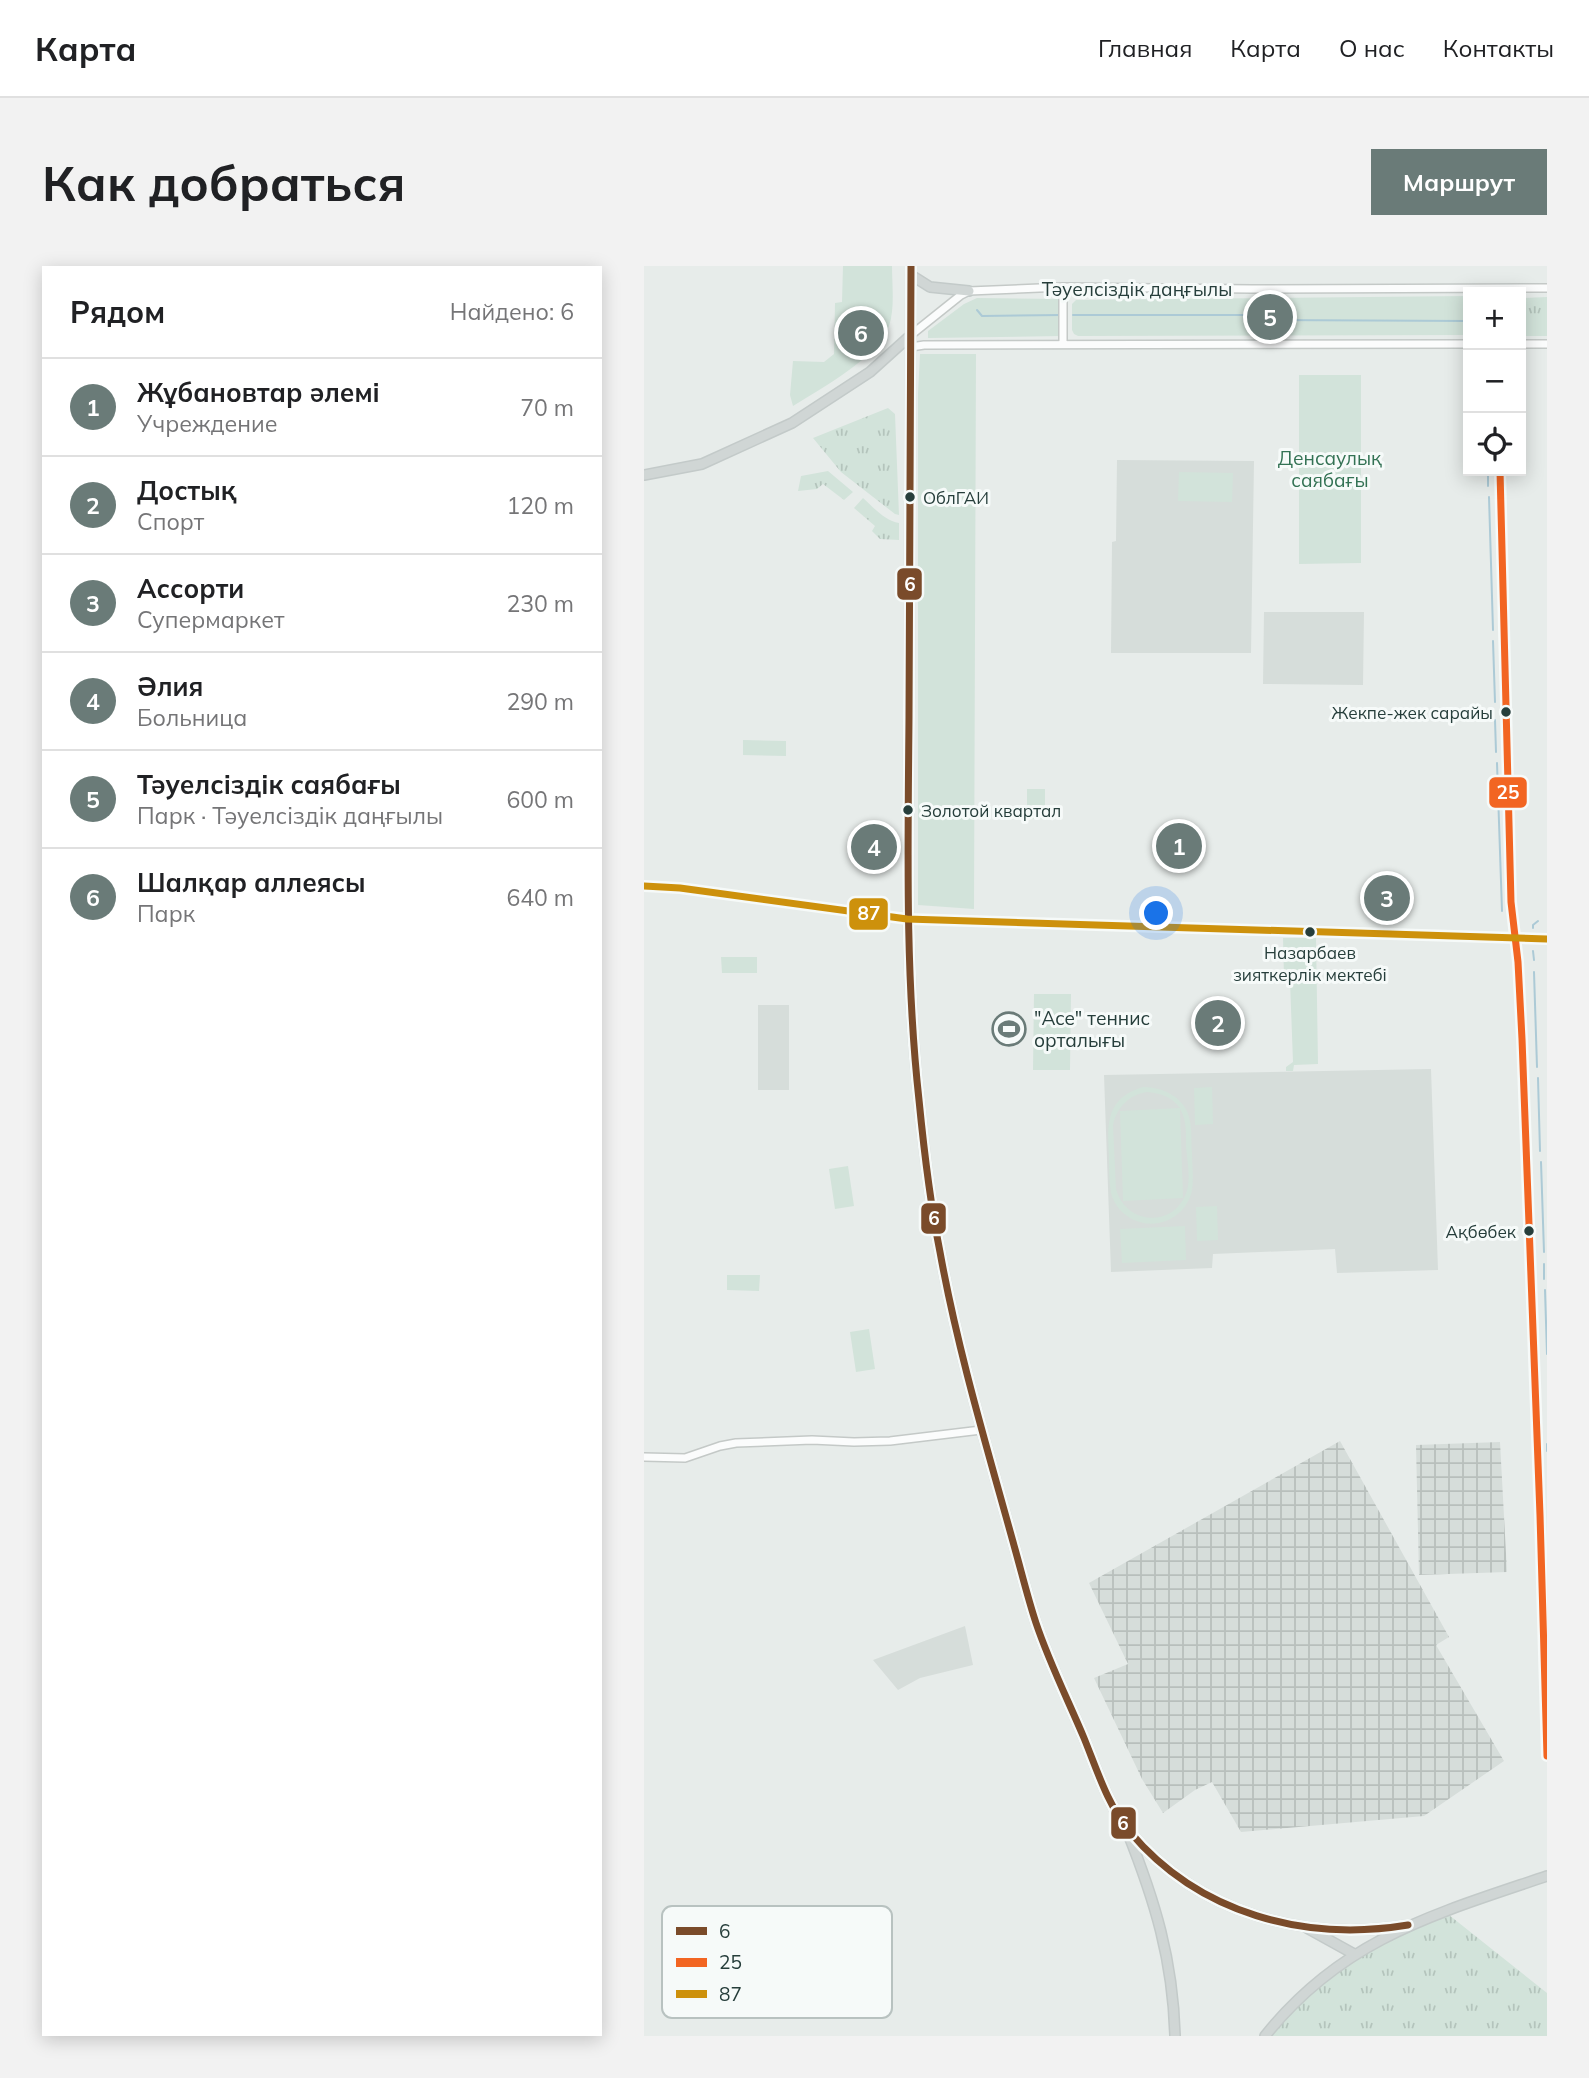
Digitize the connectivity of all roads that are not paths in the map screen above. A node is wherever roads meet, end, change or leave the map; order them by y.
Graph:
1 (911, 270) edge
2 (1063, 287) junction
3 (1547, 288) edge
4 (1526, 289) edge
5 (1463, 290) edge
6 (968, 291) junction
7 (911, 335) junction
8 (1063, 344) junction
9 (1463, 344) edge
10 (1526, 344) edge
11 (1547, 344) edge
12 (911, 347) junction
13 (880, 364) junction
14 (644, 475) edge
15 (1500, 476) edge
16 (644, 886) edge
17 (907, 919) junction
18 (1516, 939) junction
19 (1547, 939) edge
20 (981, 1430) junction
21 (644, 1457) edge
22 (1545, 1655) edge
23 (1547, 1756) edge
24 (1124, 1823) junction
25 (1547, 1876) edge
26 (1303, 1926) junction
27 (1408, 1926) junction
28 (1354, 1954) junction
29 (1175, 2036) edge
30 (1265, 2036) edge

1 - 6 main road
1 - 7 main road
2 - 5 street, Тәуелсіздік даңғылы
2 - 6 street, Тәуелсіздік даңғылы
2 - 8 street
3 - 4 street, Тәуелсіздік даңғылы
6 - 7 street
7 - 12 main road
7 - 13 main road
8 - 9 street
8 - 12 street
10 - 11 street
12 - 13 main road
12 - 17 main road
13 - 14 main road
15 - 18 street
16 - 17 street
17 - 18 street
17 - 20 main road
18 - 19 street
18 - 22 street
20 - 21 street
20 - 24 main road
22 - 23 street
24 - 26 main road
24 - 29 main road
25 - 27 main road
26 - 27 main road
26 - 28 main road
27 - 28 main road
28 - 30 main road

